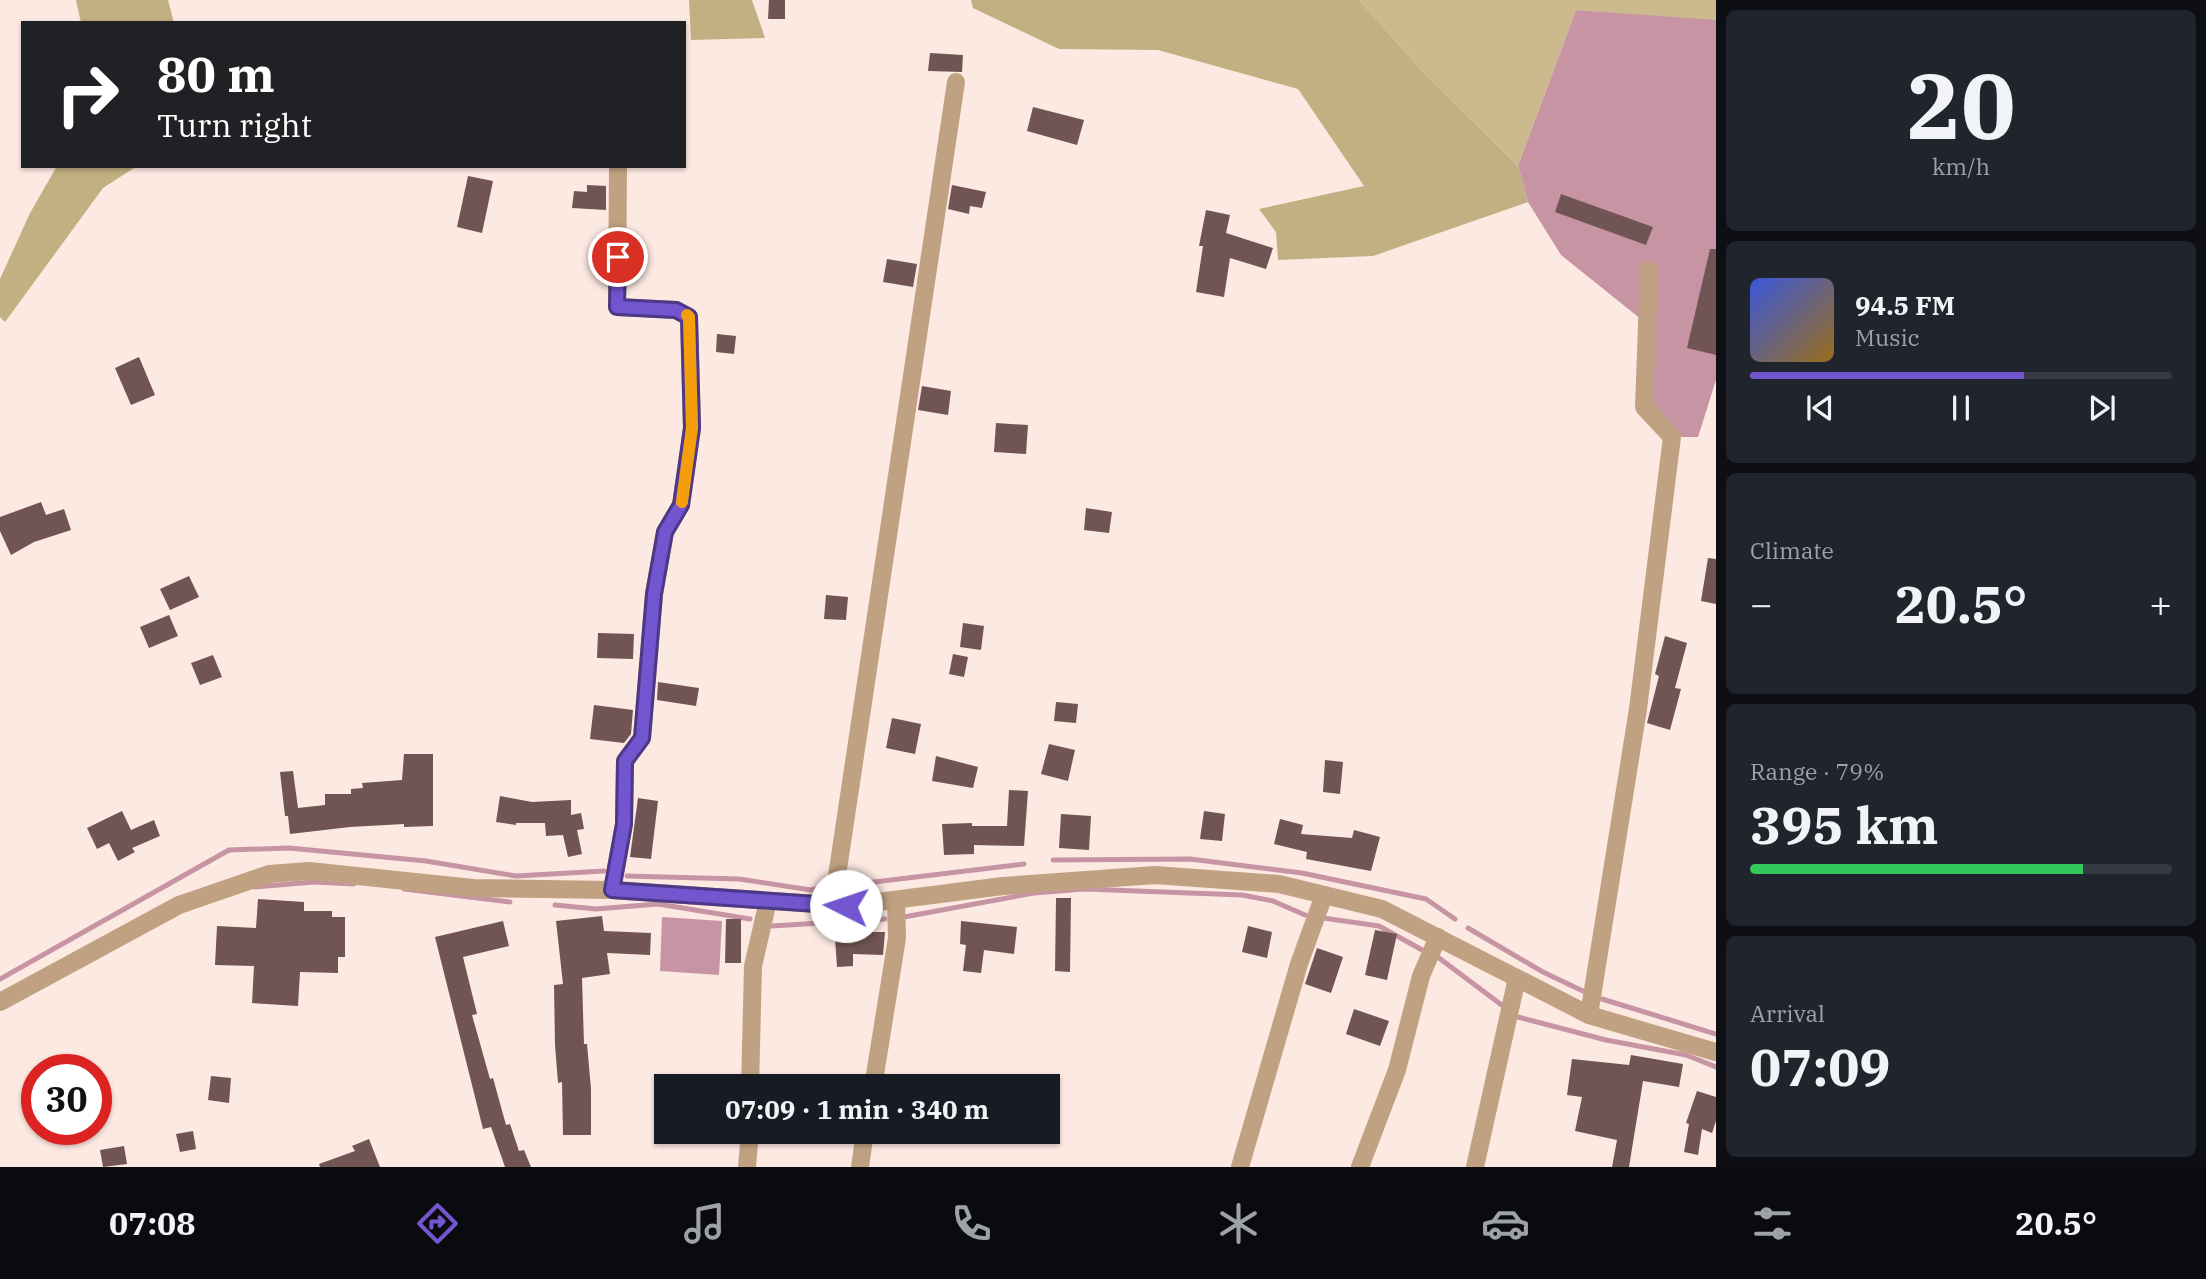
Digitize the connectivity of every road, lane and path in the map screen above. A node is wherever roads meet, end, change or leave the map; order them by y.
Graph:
1 (956, 82) dead end
2 (618, 168) edge
3 (1649, 270) dead end
4 (612, 890) junction
5 (1324, 895) junction
6 (896, 900) junction
7 (768, 901) junction
8 (846, 906) junction
9 (1438, 937) junction
10 (1517, 978) junction
11 (0, 1002) edge
12 (1589, 1014) junction
13 (1716, 1052) edge
14 (750, 1074) edge
15 (875, 1074) edge
16 (749, 1144) edge
17 (863, 1144) edge
18 (747, 1167) edge
19 (860, 1167) edge
20 (1240, 1167) edge
21 (1360, 1167) edge
22 (1475, 1167) edge

1 - 8 street
2 - 4 street
3 - 12 street
4 - 7 street
4 - 11 street
5 - 6 street
5 - 9 street
5 - 20 street
6 - 8 street
6 - 15 street
7 - 8 street
7 - 14 street
9 - 10 street
9 - 21 street
10 - 12 street
10 - 22 street
12 - 13 street
16 - 18 street
17 - 19 street

